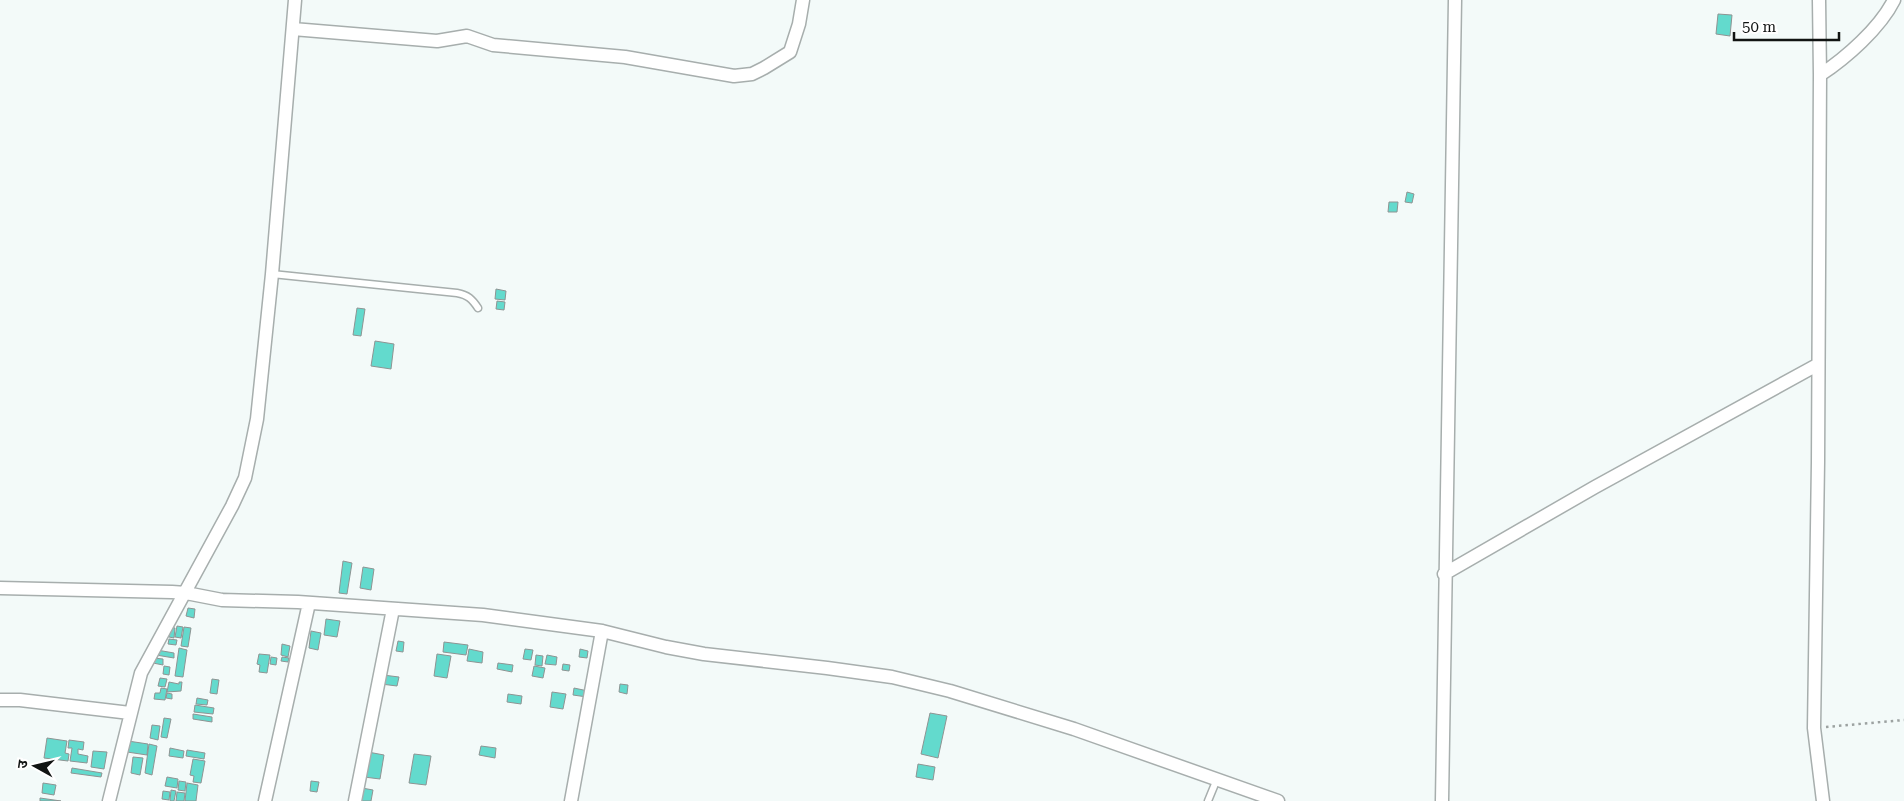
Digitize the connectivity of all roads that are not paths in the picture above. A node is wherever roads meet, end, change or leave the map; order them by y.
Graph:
1 (295, 0) edge
2 (803, 0) edge
3 (1455, 0) edge
4 (1819, 0) edge
5 (1894, 0) edge
6 (293, 29) junction
7 (1820, 76) junction
8 (272, 274) junction
9 (478, 308) dead end
10 (1817, 365) junction
11 (1444, 574) junction
12 (0, 588) edge
13 (186, 593) junction
14 (309, 603) junction
15 (393, 609) junction
16 (602, 630) junction
17 (0, 700) edge
18 (130, 713) junction
19 (1217, 779) junction
20 (109, 801) edge
21 (265, 801) edge
22 (355, 801) edge
23 (571, 801) edge
24 (1208, 801) edge
25 (1278, 801) edge
26 (1442, 801) edge
27 (1823, 801) edge

1 - 6 street
2 - 6 street
3 - 11 street
4 - 7 street
5 - 7 street
6 - 8 street
7 - 10 street
8 - 9 lane
8 - 13 street
10 - 11 street
10 - 27 street
11 - 26 street
12 - 13 street
13 - 14 street
13 - 18 street
14 - 15 street
14 - 21 street
15 - 16 street
15 - 22 street
16 - 19 street
16 - 23 street
17 - 18 street
18 - 20 street
19 - 24 lane
19 - 25 street

